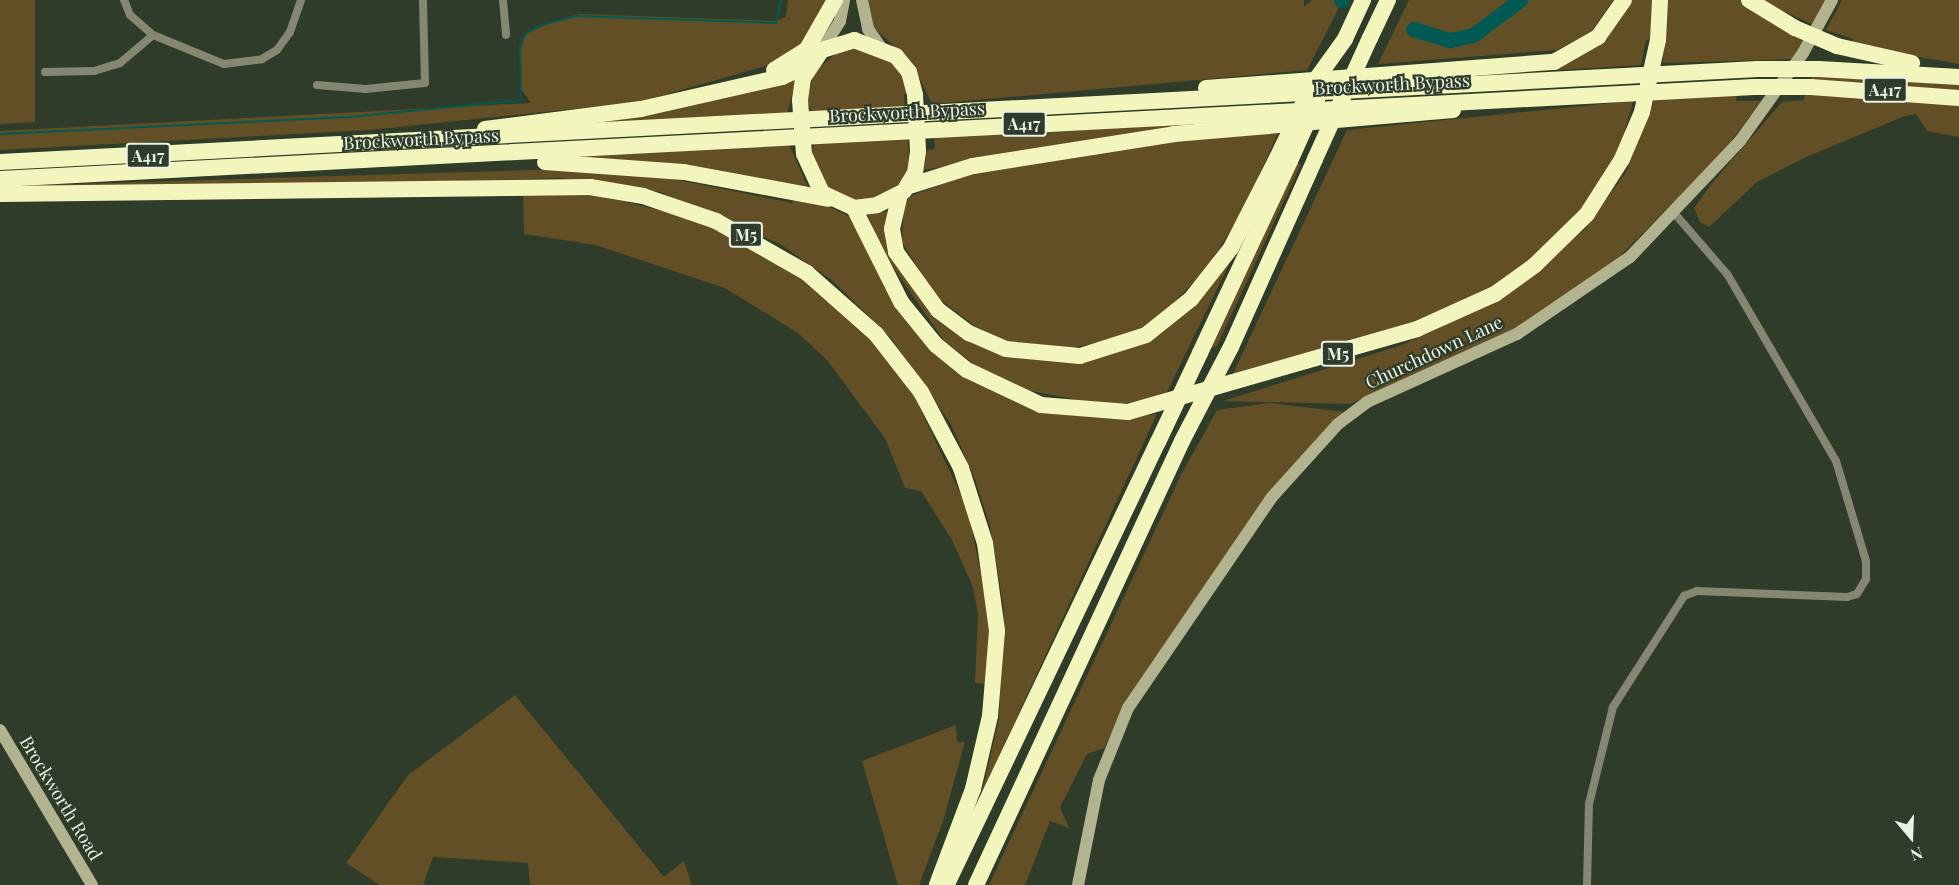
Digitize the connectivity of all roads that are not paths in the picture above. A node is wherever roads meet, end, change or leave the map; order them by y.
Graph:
1 (124, 0) edge
2 (301, 0) edge
3 (423, 0) edge
4 (503, 0) edge
5 (835, 0) edge
6 (844, 0) edge
7 (862, 0) edge
8 (1363, 0) edge
9 (1388, 0) edge
10 (1400, 0) edge
11 (1624, 0) edge
12 (1660, 0) edge
13 (1749, 0) edge
14 (1832, 0) edge
15 (153, 35) junction
16 (506, 35) dead end
17 (1376, 37) junction
18 (880, 46) junction
19 (822, 50) junction
20 (810, 64) junction
21 (1959, 71) edge
22 (45, 72) dead end
23 (1959, 77) edge
24 (317, 85) dead end
25 (1606, 91) junction
26 (711, 93) junction
27 (1959, 98) edge
28 (1099, 104) junction
29 (296, 148) junction
30 (1282, 161) junction
31 (0, 162) edge
32 (295, 166) junction
33 (0, 179) edge
34 (904, 190) junction
35 (0, 194) edge
36 (829, 199) junction
37 (854, 208) junction
38 (1675, 214) junction
39 (0, 729) edge
40 (92, 885) edge
41 (937, 885) edge
42 (947, 885) edge
43 (976, 885) edge
44 (1078, 885) edge
45 (1587, 885) edge

1 - 15 street
2 - 15 street
3 - 24 street
4 - 16 street
5 - 26 highway
6 - 19 street
7 - 18 street
8 - 30 highway, bridge
9 - 17 highway
10 - 17 highway
11 - 28 highway
12 - 37 highway, M5, bridge
13 - 21 highway, bridge
14 - 38 street, Churchdown Lane
15 - 22 street
17 - 43 highway, bridge
18 - 19 highway
18 - 34 highway, bridge
19 - 20 highway
20 - 26 highway
20 - 36 highway, bridge
23 - 28 highway, Brockworth Bypass / A417, bridge
25 - 27 highway, Brockworth Bypass / A417, bridge
25 - 32 highway, Brockworth Bypass / A417
25 - 34 highway
26 - 29 highway
28 - 29 highway, Brockworth Bypass / A417
29 - 31 highway, Brockworth Bypass / A417
30 - 34 highway
30 - 42 highway, bridge
32 - 33 highway, Brockworth Bypass / A417
32 - 36 highway
34 - 37 highway
35 - 41 highway, M5
36 - 37 highway
38 - 44 street, Churchdown Lane
38 - 45 street
39 - 40 street, Brockworth Road

